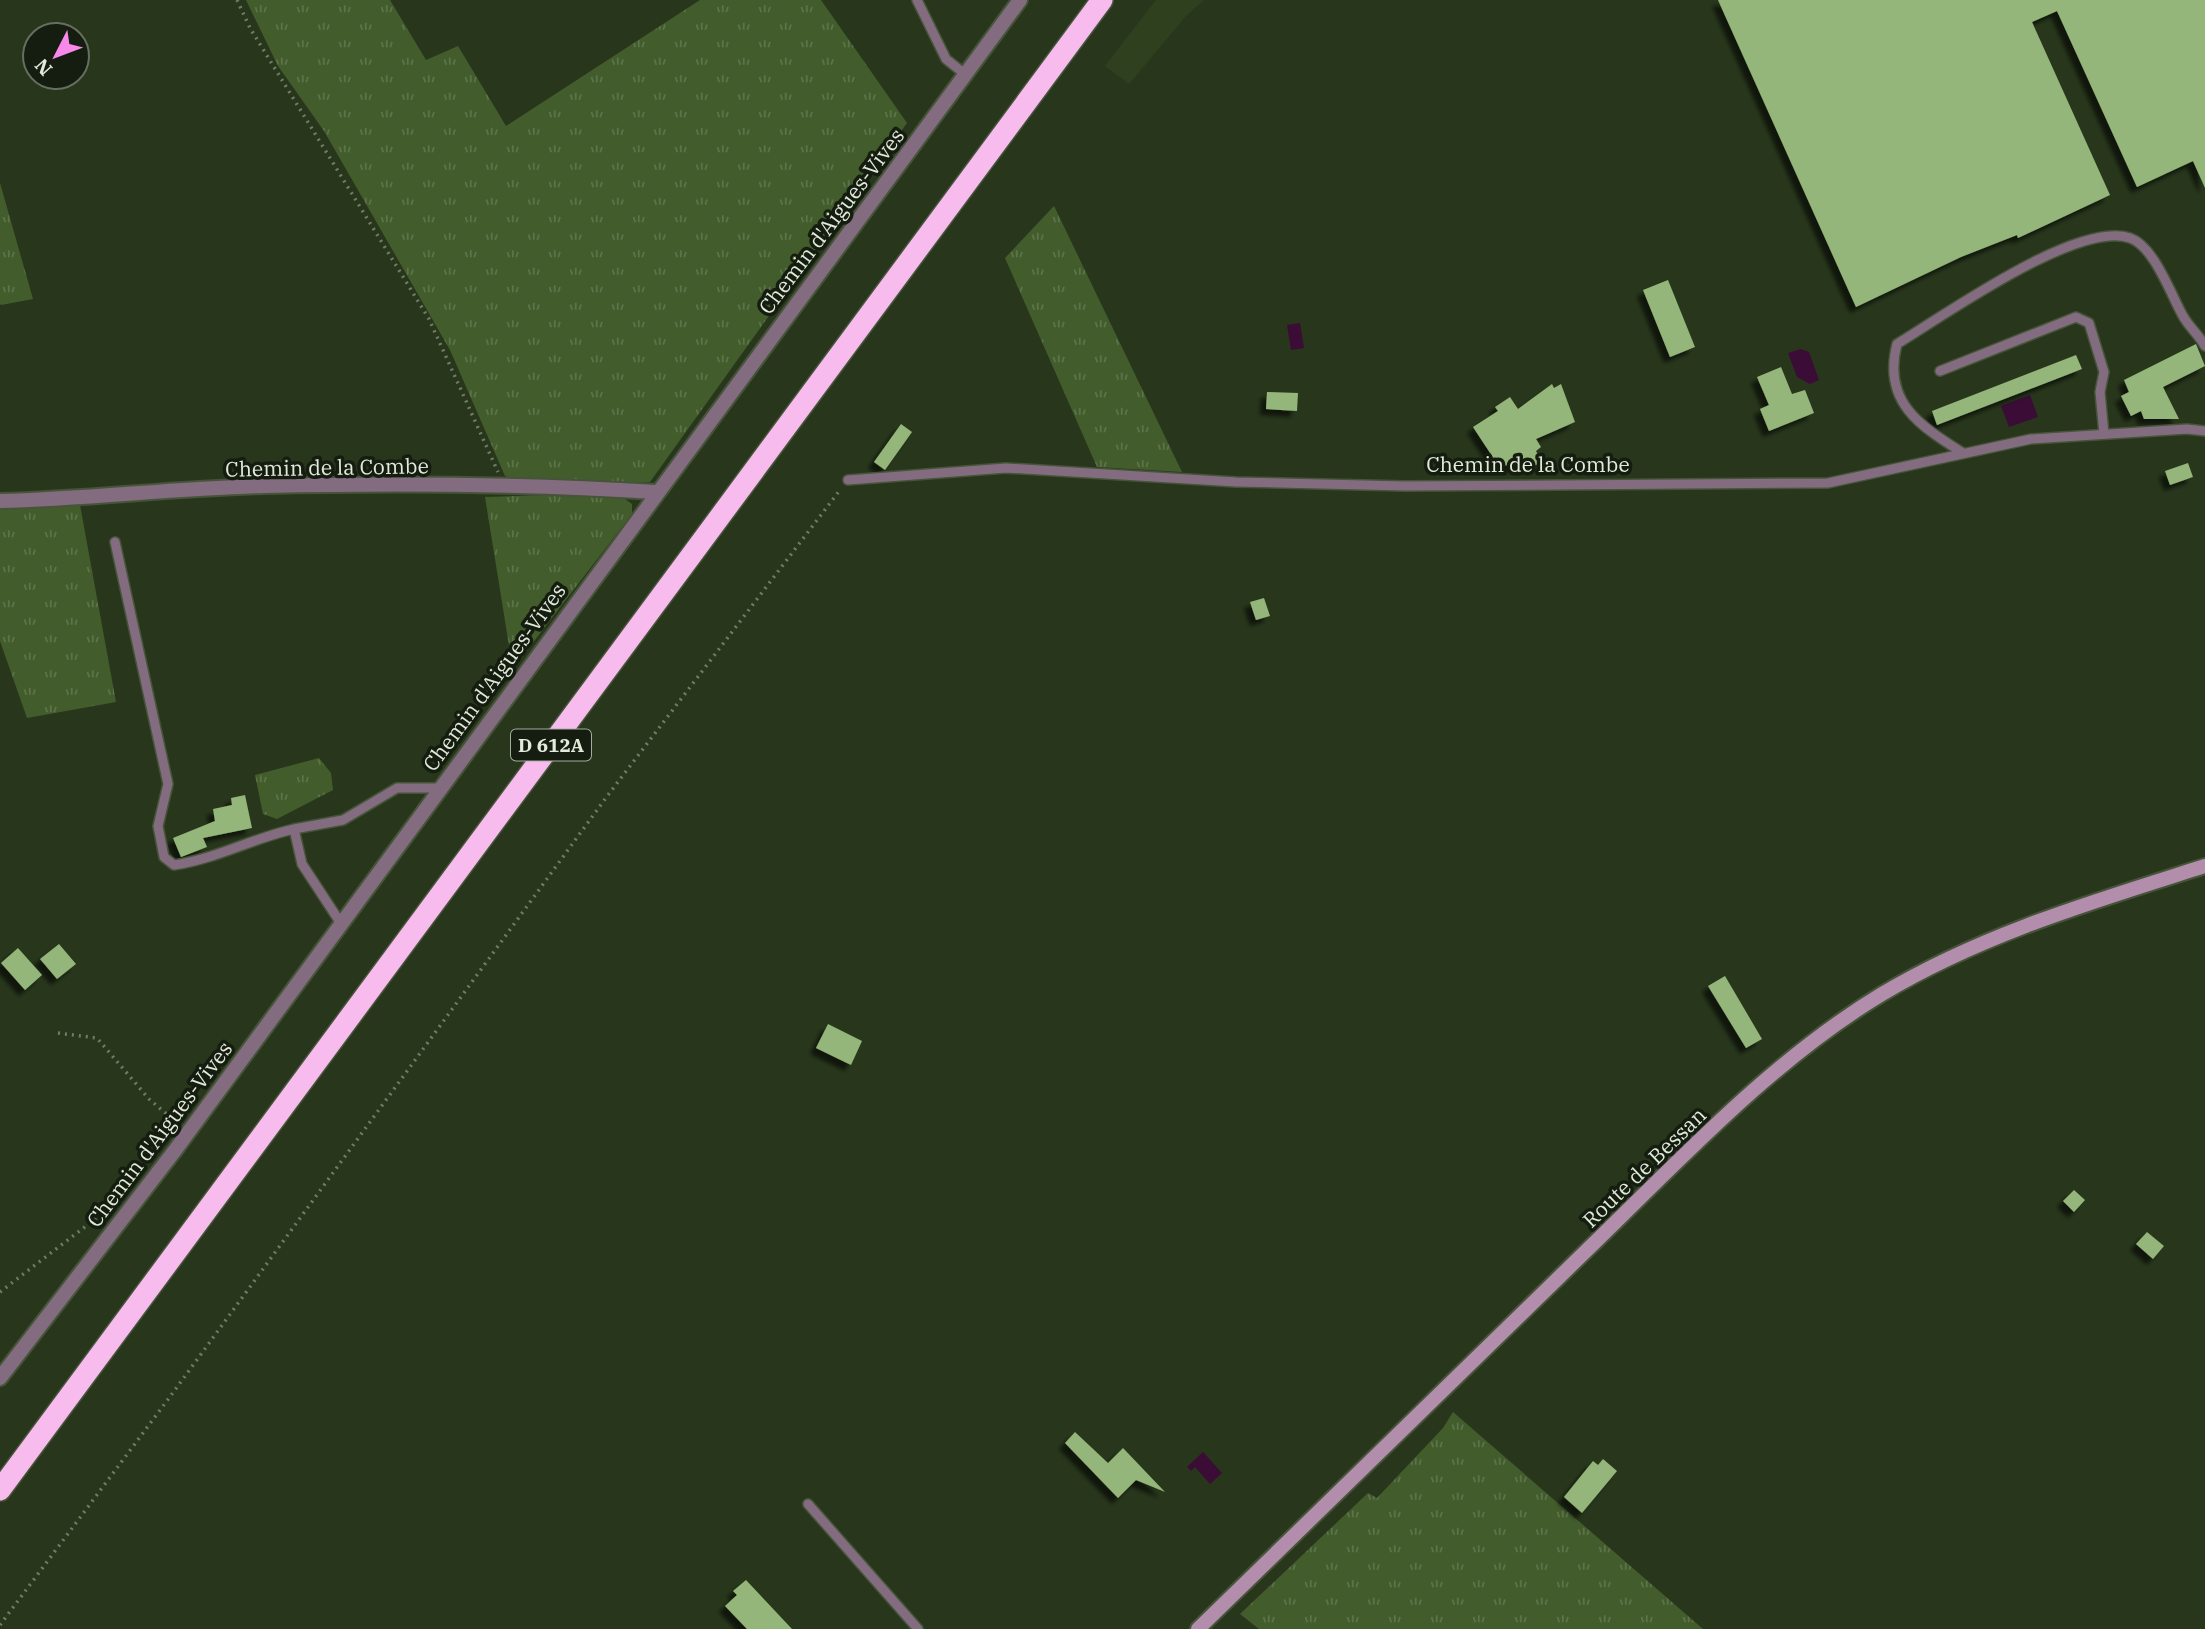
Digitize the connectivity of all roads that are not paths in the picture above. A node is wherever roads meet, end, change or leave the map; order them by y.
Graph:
1 (918, 0) edge
2 (1020, 0) edge
3 (1102, 0) edge
4 (966, 75) junction
5 (2205, 346) edge
6 (1940, 372) dead end
7 (2205, 431) edge
8 (2104, 434) junction
9 (1963, 453) junction
10 (848, 480) road end
11 (656, 492) junction
12 (0, 500) edge
13 (115, 542) dead end
14 (438, 788) junction
15 (294, 829) junction
16 (2205, 866) edge
17 (340, 922) junction
18 (0, 1377) edge
19 (0, 1490) edge
20 (808, 1504) dead end
21 (918, 1629) edge
22 (1198, 1629) edge

1 - 4 lane
2 - 4 street, Chemin d'Aigues-Vives / D 612A
3 - 19 highway, D 612A
4 - 11 street, Chemin d'Aigues-Vives / D 612A
5 - 9 lane
6 - 8 lane
7 - 8 lane, Chemin de la Combe
8 - 9 lane, Chemin de la Combe
9 - 10 lane, Chemin de la Combe
11 - 12 street, Chemin de la Combe
11 - 14 street, Chemin d'Aigues-Vives / D 612A
13 - 15 lane
14 - 15 lane
14 - 17 street, Chemin d'Aigues-Vives / D 612A
15 - 17 lane
16 - 22 street, Route de Bessan
17 - 18 street, Chemin d'Aigues-Vives / D 612A
20 - 21 lane

